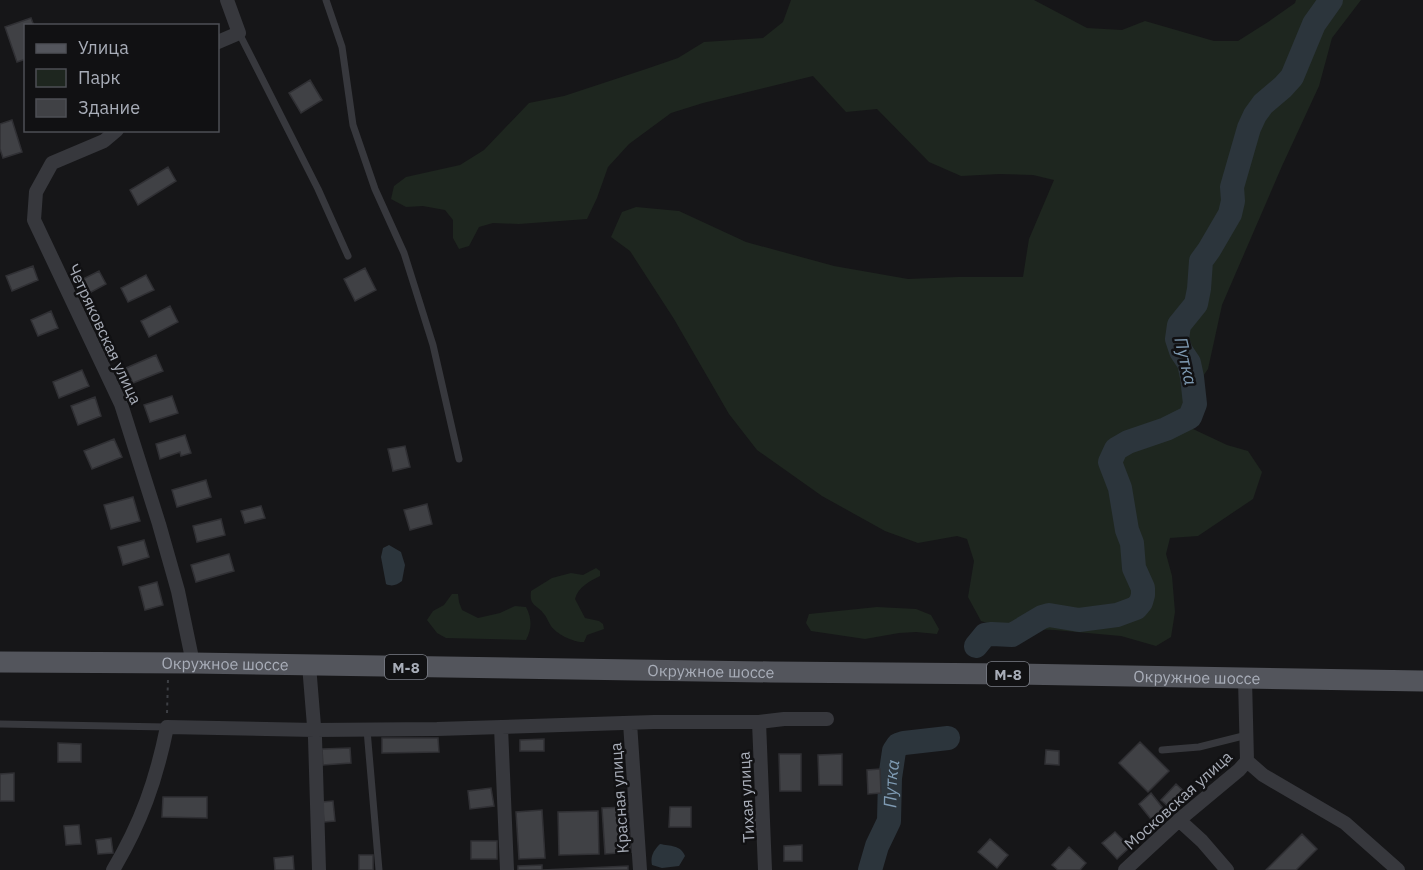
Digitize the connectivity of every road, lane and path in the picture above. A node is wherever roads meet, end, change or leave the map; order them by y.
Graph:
1 (227, 0) edge
2 (327, 0) edge
3 (239, 33) junction
4 (219, 42) edge
5 (115, 132) edge
6 (348, 256) dead end
7 (459, 459) dead end
8 (0, 662) edge
9 (193, 663) junction
10 (309, 665) junction
11 (168, 675) dead end
12 (1245, 679) junction
13 (1423, 681) edge
14 (827, 719) dead end
15 (759, 722) junction
16 (630, 723) junction
17 (0, 724) edge
18 (501, 727) junction
19 (167, 728) junction
20 (315, 730) junction
21 (367, 730) junction
22 (1247, 735) junction
23 (1162, 750) dead end
24 (1247, 761) junction
25 (1179, 820) junction
26 (113, 870) edge
27 (319, 870) edge
28 (379, 870) edge
29 (507, 870) edge
30 (640, 870) edge
31 (765, 870) edge
32 (1125, 870) edge
33 (1227, 870) edge
34 (1398, 870) edge

1 - 3 street
2 - 7 lane
3 - 4 street
3 - 6 lane
5 - 9 street, Четряковская улица
8 - 9 main road, Окружное шоссе / М-8
9 - 10 main road, Окружное шоссе / М-8
10 - 12 main road, Окружное шоссе / М-8
10 - 20 street
11 - 19 path
12 - 13 main road, Окружное шоссе / М-8
12 - 22 street, Московская улица
14 - 15 street
15 - 16 street
15 - 31 street, Тихая улица
16 - 18 street
16 - 30 street, Красная улица
17 - 19 lane
18 - 21 street
18 - 29 street
19 - 20 street
19 - 26 street
20 - 21 street
20 - 27 street
21 - 28 lane
22 - 23 lane
22 - 24 street, Московская улица
24 - 25 street, Московская улица
24 - 34 street
25 - 32 street, Московская улица
25 - 33 street

